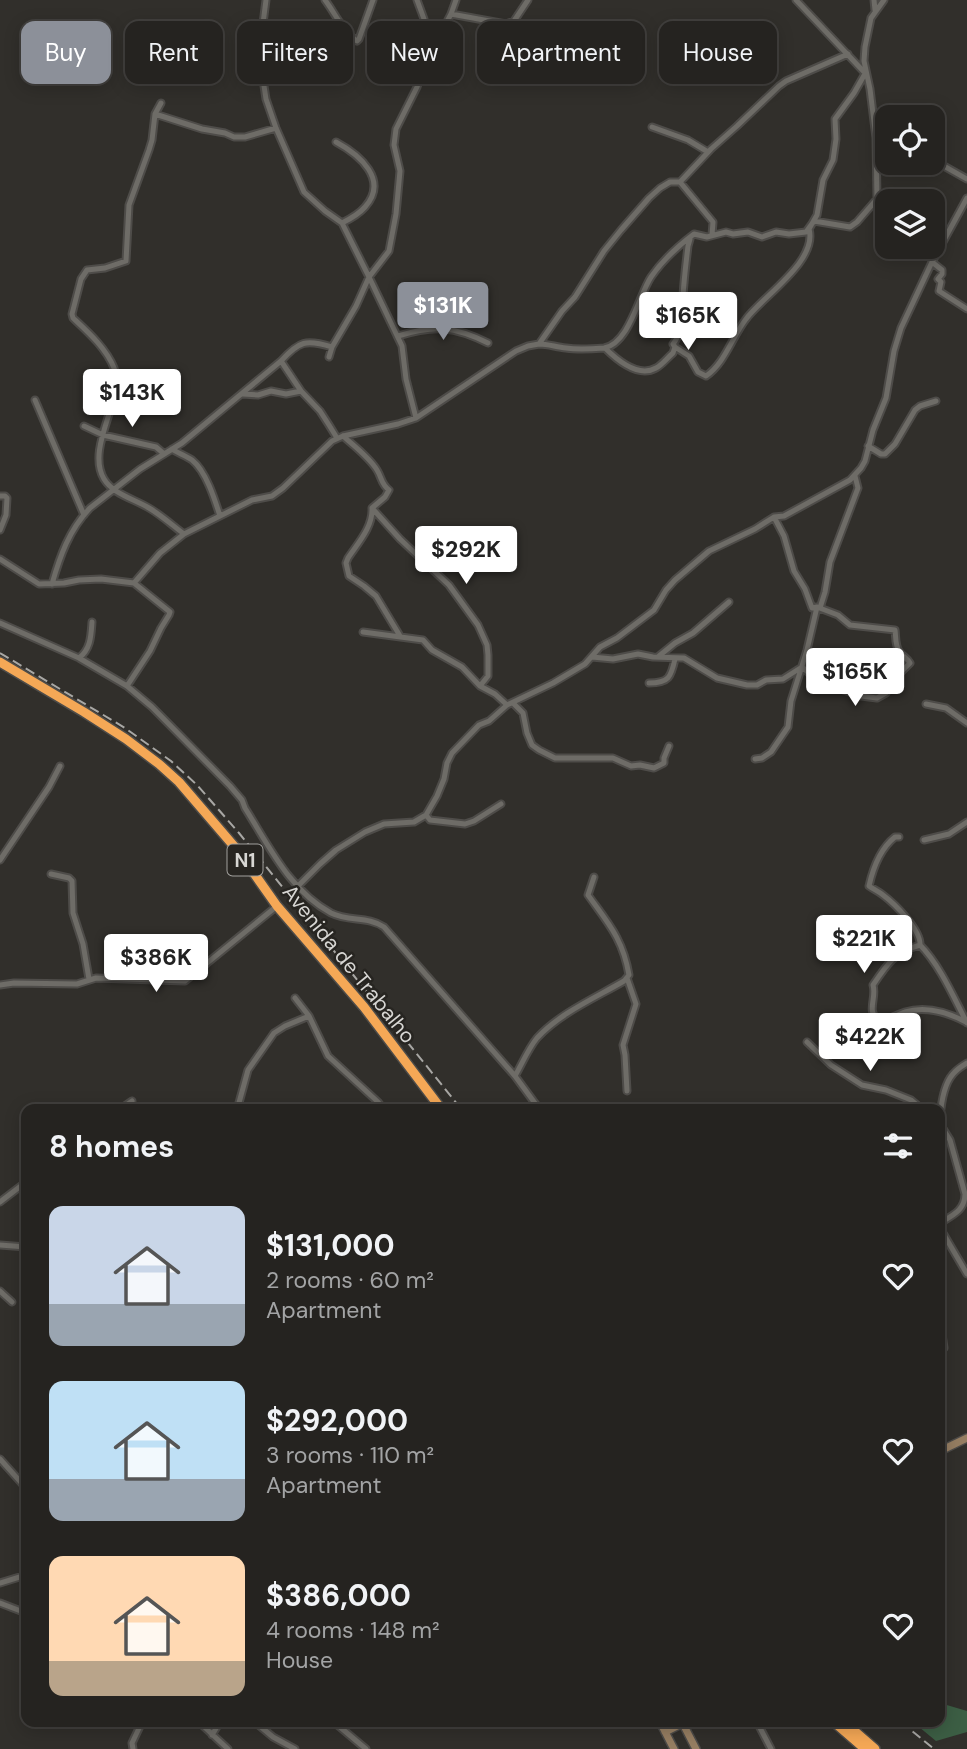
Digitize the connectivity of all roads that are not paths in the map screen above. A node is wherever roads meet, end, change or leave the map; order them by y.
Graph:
1 (266, 0) edge
2 (325, 0) edge
3 (373, 0) edge
4 (417, 0) edge
5 (456, 0) edge
6 (528, 0) edge
7 (796, 0) edge
8 (874, 0) edge
9 (884, 0) edge
10 (875, 10) junction
11 (452, 14) junction
12 (424, 21) edge
13 (448, 21) edge
14 (848, 54) junction
15 (866, 73) junction
16 (418, 84) edge
17 (161, 103) dead end
18 (155, 114) junction
19 (652, 127) dead end
20 (276, 128) junction
21 (337, 142) dead end
22 (708, 152) junction
23 (945, 167) edge
24 (967, 179) edge
25 (680, 182) junction
26 (967, 198) edge
27 (814, 221) junction
28 (342, 223) junction
29 (712, 235) junction
30 (691, 236) junction
31 (932, 262) junction
32 (369, 277) junction
33 (967, 309) edge
34 (398, 336) junction
35 (488, 343) dead end
36 (539, 344) junction
37 (332, 347) junction
38 (675, 347) junction
39 (606, 348) junction
40 (329, 357) dead end
41 (281, 360) junction
42 (301, 391) junction
43 (243, 394) junction
44 (35, 400) dead end
45 (936, 401) dead end
46 (416, 418) junction
47 (84, 426) dead end
48 (103, 435) junction
49 (340, 437) junction
50 (868, 446) junction
51 (172, 449) junction
52 (163, 453) junction
53 (855, 476) junction
54 (115, 490) junction
55 (0, 496) edge
56 (372, 508) junction
57 (84, 514) junction
58 (220, 516) junction
59 (774, 517) junction
60 (0, 530) edge
61 (184, 534) junction
62 (0, 559) edge
63 (134, 583) junction
64 (52, 584) junction
65 (729, 602) dead end
66 (819, 608) junction
67 (92, 622) dead end
68 (0, 623) edge
69 (363, 632) dead end
70 (400, 636) junction
71 (659, 656) junction
72 (592, 657) junction
73 (79, 658) junction
74 (675, 659) junction
75 (0, 662) edge
76 (802, 667) junction
77 (649, 683) dead end
78 (127, 686) junction
79 (480, 686) junction
80 (510, 704) junction
81 (926, 704) dead end
82 (967, 723) edge
83 (669, 746) dead end
84 (755, 759) dead end
85 (60, 766) dead end
86 (501, 804) dead end
87 (426, 815) junction
88 (967, 822) edge
89 (899, 837) dead end
90 (924, 840) dead end
91 (0, 860) edge
92 (51, 874) dead end
93 (594, 877) dead end
94 (297, 887) junction
95 (277, 906) junction
96 (920, 945) junction
97 (627, 978) junction
98 (89, 979) junction
99 (0, 985) edge
100 (295, 998) dead end
101 (309, 1016) junction
102 (967, 1022) edge
103 (807, 1042) dead end
104 (967, 1063) edge
105 (515, 1076) junction
106 (626, 1091) dead end
107 (132, 1101) dead end
108 (128, 1104) edge
109 (239, 1104) edge
110 (380, 1104) edge
111 (437, 1104) edge
112 (536, 1104) edge
113 (916, 1104) edge
114 (942, 1104) edge
115 (945, 1132) edge
116 (21, 1186) edge
117 (966, 1193) edge
118 (0, 1202) edge
119 (945, 1222) edge
120 (945, 1235) edge
121 (0, 1245) edge
122 (21, 1247) edge
123 (967, 1274) edge
124 (0, 1291) edge
125 (12, 1302) dead end
126 (967, 1438) edge
127 (945, 1449) edge
128 (0, 1459) edge
129 (21, 1482) edge
130 (21, 1576) edge
131 (0, 1583) edge
132 (0, 1603) edge
133 (21, 1611) edge
134 (140, 1727) edge
135 (204, 1727) edge
136 (217, 1727) edge
137 (261, 1727) edge
138 (340, 1727) edge
139 (662, 1727) edge
140 (674, 1727) edge
141 (685, 1727) edge
142 (760, 1727) edge
143 (840, 1727) edge
144 (850, 1727) edge
145 (665, 1732) junction
146 (212, 1735) junction
147 (133, 1749) edge
148 (228, 1749) edge
149 (295, 1749) edge
150 (366, 1749) edge
151 (674, 1749) edge
152 (696, 1749) edge
153 (771, 1749) edge
154 (865, 1749) edge
155 (875, 1749) edge

1 - 20 street
2 - 3 street
4 - 12 street
5 - 11 street
6 - 11 street
7 - 14 street
8 - 10 street
9 - 10 street
10 - 15 street
11 - 13 street
14 - 15 street
14 - 22 street
15 - 27 street
15 - 27 street
16 - 32 street
17 - 18 street
18 - 20 street
18 - 48 street
19 - 22 street
20 - 28 street
21 - 28 street
22 - 25 street
23 - 24 street
25 - 29 street
25 - 36 street
26 - 31 street
27 - 29 street
27 - 38 street
28 - 32 street
29 - 30 street
30 - 38 street
30 - 39 street
31 - 33 street
31 - 50 street
32 - 34 street
32 - 37 street
34 - 35 street
34 - 46 street
36 - 39 street
36 - 46 street
37 - 40 street
37 - 41 street
38 - 39 street
41 - 42 street
41 - 43 street
42 - 43 street
42 - 49 street
43 - 51 street
44 - 57 street
45 - 50 street
46 - 49 street
47 - 48 street
48 - 52 street
48 - 54 street
49 - 56 street
49 - 58 street
50 - 53 street
51 - 52 street
51 - 58 street
52 - 54 street
53 - 59 street
53 - 66 street
54 - 57 street
54 - 61 street
55 - 60 street
56 - 70 street
56 - 79 street
57 - 64 street
58 - 61 street
59 - 66 street
59 - 72 street
61 - 63 street
62 - 64 street
63 - 64 street
63 - 78 street
65 - 71 street
66 - 76 street
66 - 76 street
67 - 73 street
68 - 73 street
69 - 70 street
70 - 79 street
71 - 72 street
71 - 74 street
72 - 80 street
73 - 78 street
74 - 76 street
74 - 77 street
75 - 95 highway, Avenida de Trabalho / N1
76 - 84 street
78 - 94 street
79 - 80 street
80 - 83 street
80 - 87 street
81 - 82 street
85 - 91 street
86 - 87 street
87 - 94 street
88 - 90 street
89 - 96 street
92 - 98 street
93 - 97 street
94 - 105 street
95 - 98 street
95 - 111 highway, Avenida de Trabalho / N1
96 - 102 street
96 - 102 street
97 - 105 street
97 - 106 street
98 - 99 street
100 - 101 street
101 - 109 street
101 - 110 street
103 - 113 street
104 - 114 street
105 - 112 street
107 - 108 street
115 - 117 street
116 - 118 street
117 - 119 street
120 - 123 street
121 - 122 street
124 - 125 street
126 - 127 main road
128 - 129 street
130 - 131 street
132 - 133 street
134 - 147 street
135 - 146 street
136 - 146 street
137 - 149 street
138 - 150 street
139 - 145 main road
140 - 145 main road
141 - 152 main road
142 - 153 street
143 - 154 highway
144 - 155 highway
145 - 151 main road
146 - 148 street

